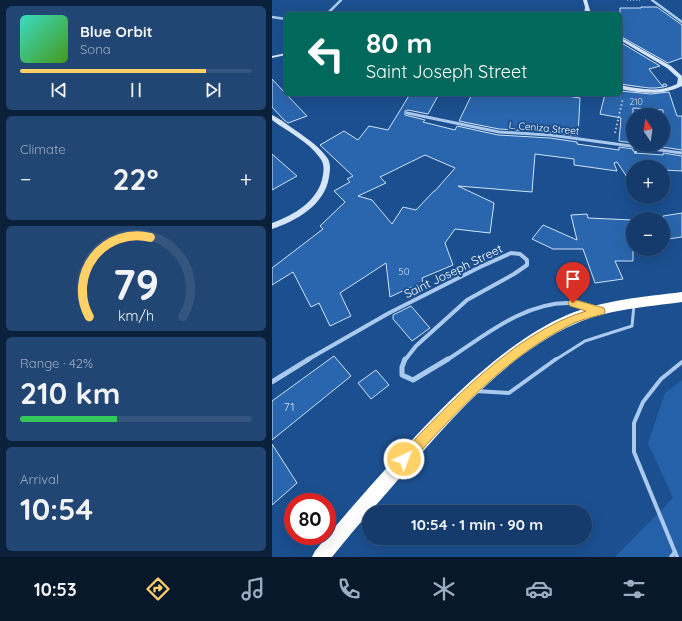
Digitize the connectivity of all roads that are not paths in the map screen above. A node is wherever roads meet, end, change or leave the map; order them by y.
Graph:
1 (341, 0) edge
2 (585, 0) edge
3 (652, 0) edge
4 (586, 7) junction
5 (329, 12) edge
6 (585, 12) edge
7 (588, 12) edge
8 (272, 17) edge
9 (284, 19) edge
10 (682, 22) edge
11 (622, 39) edge
12 (284, 54) edge
13 (272, 57) edge
14 (622, 87) edge
15 (407, 112) dead end
16 (272, 117) edge
17 (682, 152) edge
18 (272, 226) edge
19 (682, 297) edge
20 (634, 305) junction
21 (600, 311) junction
22 (682, 362) edge
23 (272, 382) edge
24 (472, 391) junction
25 (675, 552) junction
26 (321, 557) edge
27 (671, 557) edge
28 (677, 557) edge

1 - 5 street
2 - 4 street
3 - 10 street
4 - 6 lane
4 - 7 street
8 - 9 street
11 - 14 street
12 - 13 street
15 - 17 street, L. Ceniza Street
16 - 18 street
19 - 20 highway
20 - 21 highway
20 - 24 lane
21 - 23 street, Saint Joseph Street
21 - 24 highway
22 - 25 lane
24 - 26 highway
25 - 27 lane
25 - 28 lane

